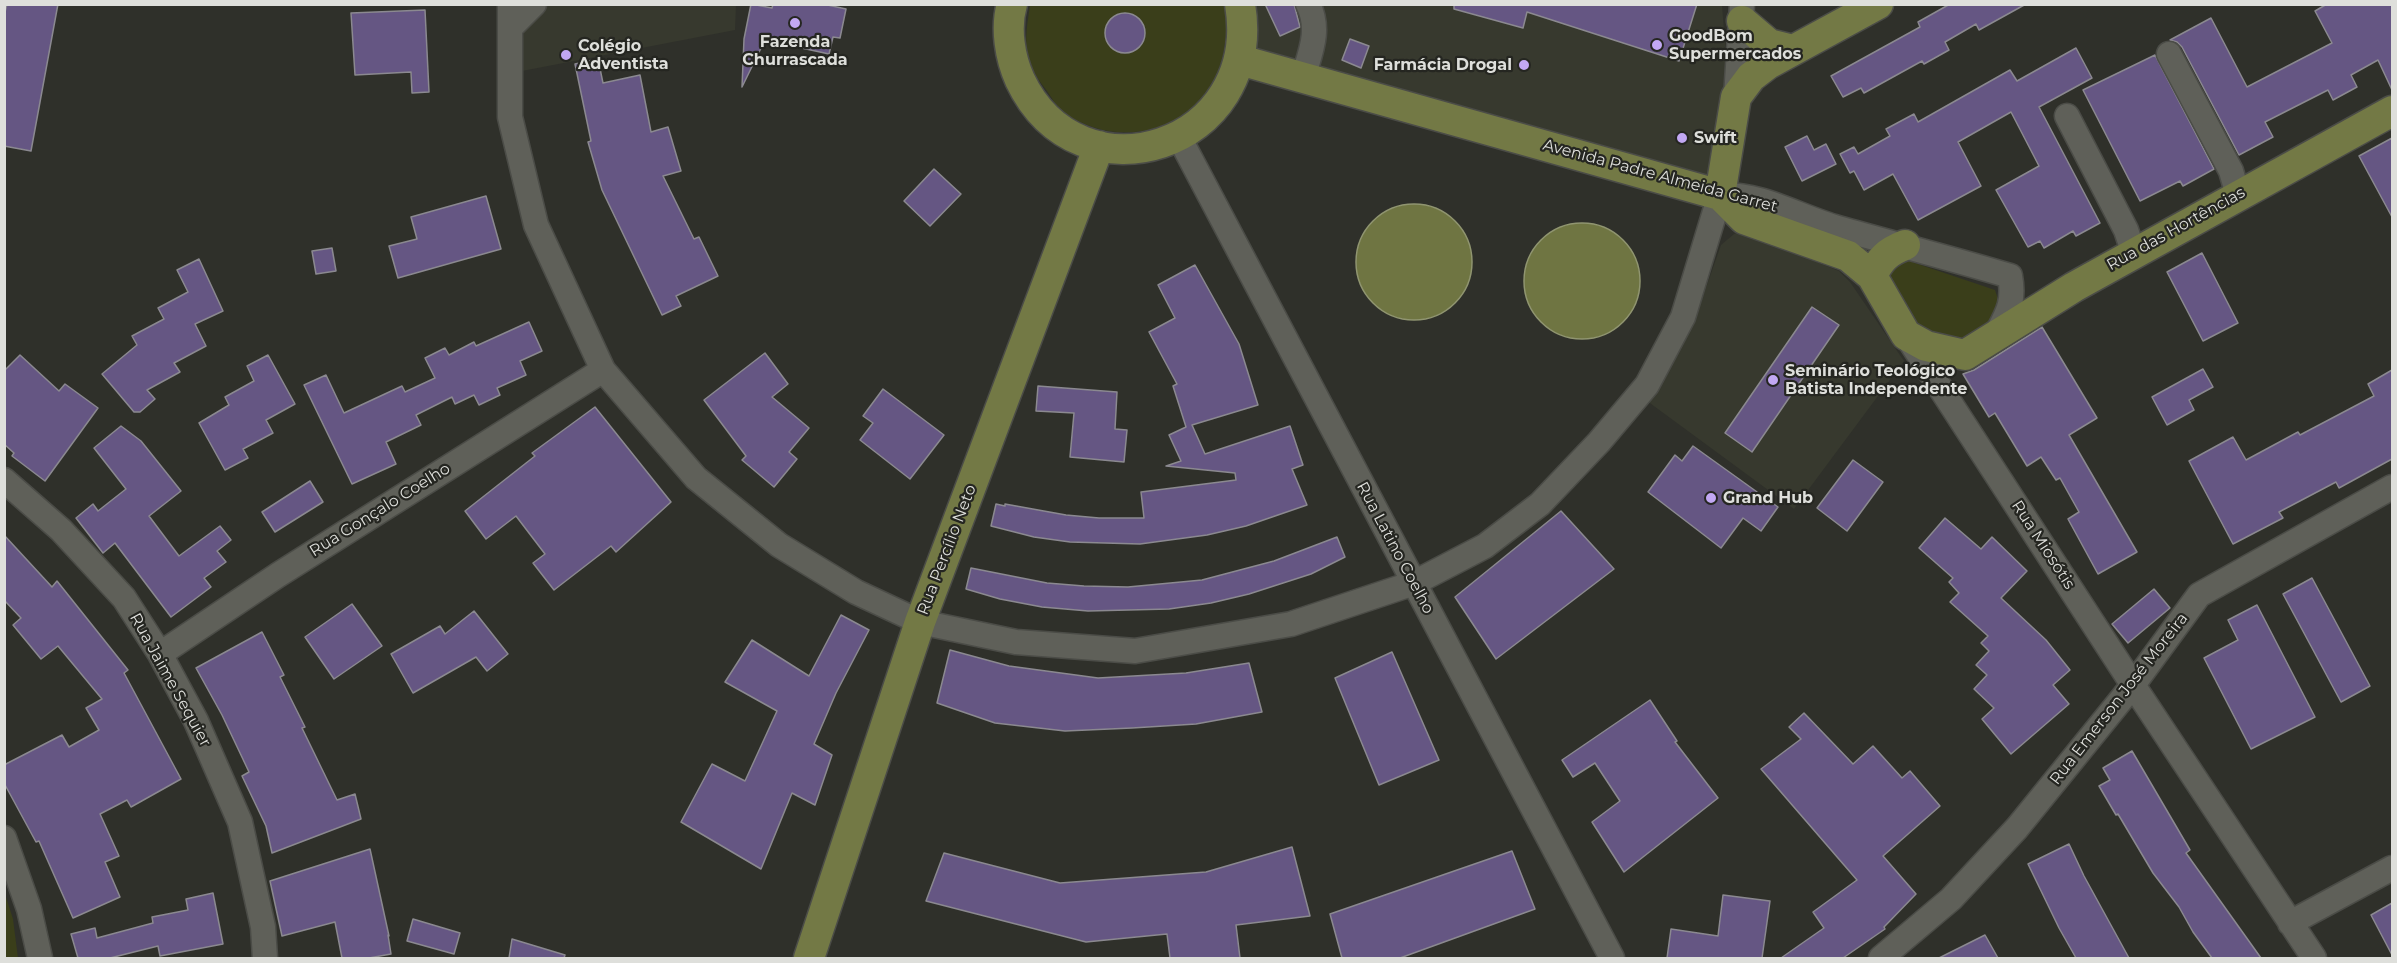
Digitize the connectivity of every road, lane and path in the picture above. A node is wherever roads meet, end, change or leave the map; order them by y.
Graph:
1 (534, 4) edge
2 (1012, 4) edge
3 (1308, 4) edge
4 (1878, 4) edge
5 (1241, 5) edge
6 (1742, 13) edge
7 (510, 16) edge
8 (1793, 50) junction
9 (2169, 54) dead end
10 (1240, 60) junction
11 (1303, 78) junction
12 (1736, 97) junction
13 (2392, 111) edge
14 (2067, 116) dead end
15 (1179, 137) junction
16 (1099, 146) junction
17 (1720, 195) junction
18 (2238, 195) junction
19 (1905, 245) junction
20 (2134, 254) junction
21 (1872, 276) junction
22 (1906, 335) junction
23 (1995, 337) junction
24 (1965, 355) junction
25 (603, 370) junction
26 (1946, 395) junction
27 (4, 480) edge
28 (2392, 487) edge
29 (1414, 583) junction
30 (920, 622) junction
31 (160, 654) junction
32 (2133, 685) junction
33 (4, 838) edge
34 (2392, 868) edge
35 (2290, 923) junction
36 (40, 958) edge
37 (265, 958) edge
38 (809, 958) edge
39 (1612, 958) edge
40 (1881, 958) edge
41 (2314, 958) edge

1 - 7 street
2 - 16 main road
3 - 11 street
4 - 8 main road
5 - 10 main road
6 - 8 main road
6 - 12 street
7 - 25 street
8 - 12 main road
9 - 18 street
10 - 11 main road, Avenida Padre Almeida Garret
10 - 15 main road
11 - 17 main road, Avenida Padre Almeida Garret
12 - 17 main road
13 - 18 main road, Rua das Hortências
14 - 20 street
15 - 16 main road
15 - 29 street, Rua Latino Coelho
16 - 30 main road, Rua Percílio Neto
17 - 19 street, Avenida Padre Almeida Garret
17 - 21 main road, Rua Miosótis
17 - 29 street
18 - 20 main road, Rua das Hortências
19 - 21 main road
19 - 23 street, Avenida Padre Almeida Garret
20 - 23 main road, Rua das Hortências
21 - 22 main road, Rua Miosótis
22 - 24 main road
22 - 26 street, Rua Miosótis
23 - 24 main road, Rua das Hortências
24 - 26 street, Rua das Hortências
25 - 30 street
25 - 31 street, Rua Gonçalo Coelho
26 - 32 street, Rua Miosótis
27 - 31 street, Rua Jaime Sequier
28 - 32 street, Rua Emerson José Moreira
29 - 30 street
29 - 39 street, Rua Latino Coelho
30 - 38 main road, Rua Percílio Neto
31 - 37 street, Rua Jaime Sequier
32 - 35 street, Rua Miosótis
32 - 40 street, Rua Emerson José Moreira
33 - 36 street
34 - 35 street
35 - 41 street, Rua Miosótis

